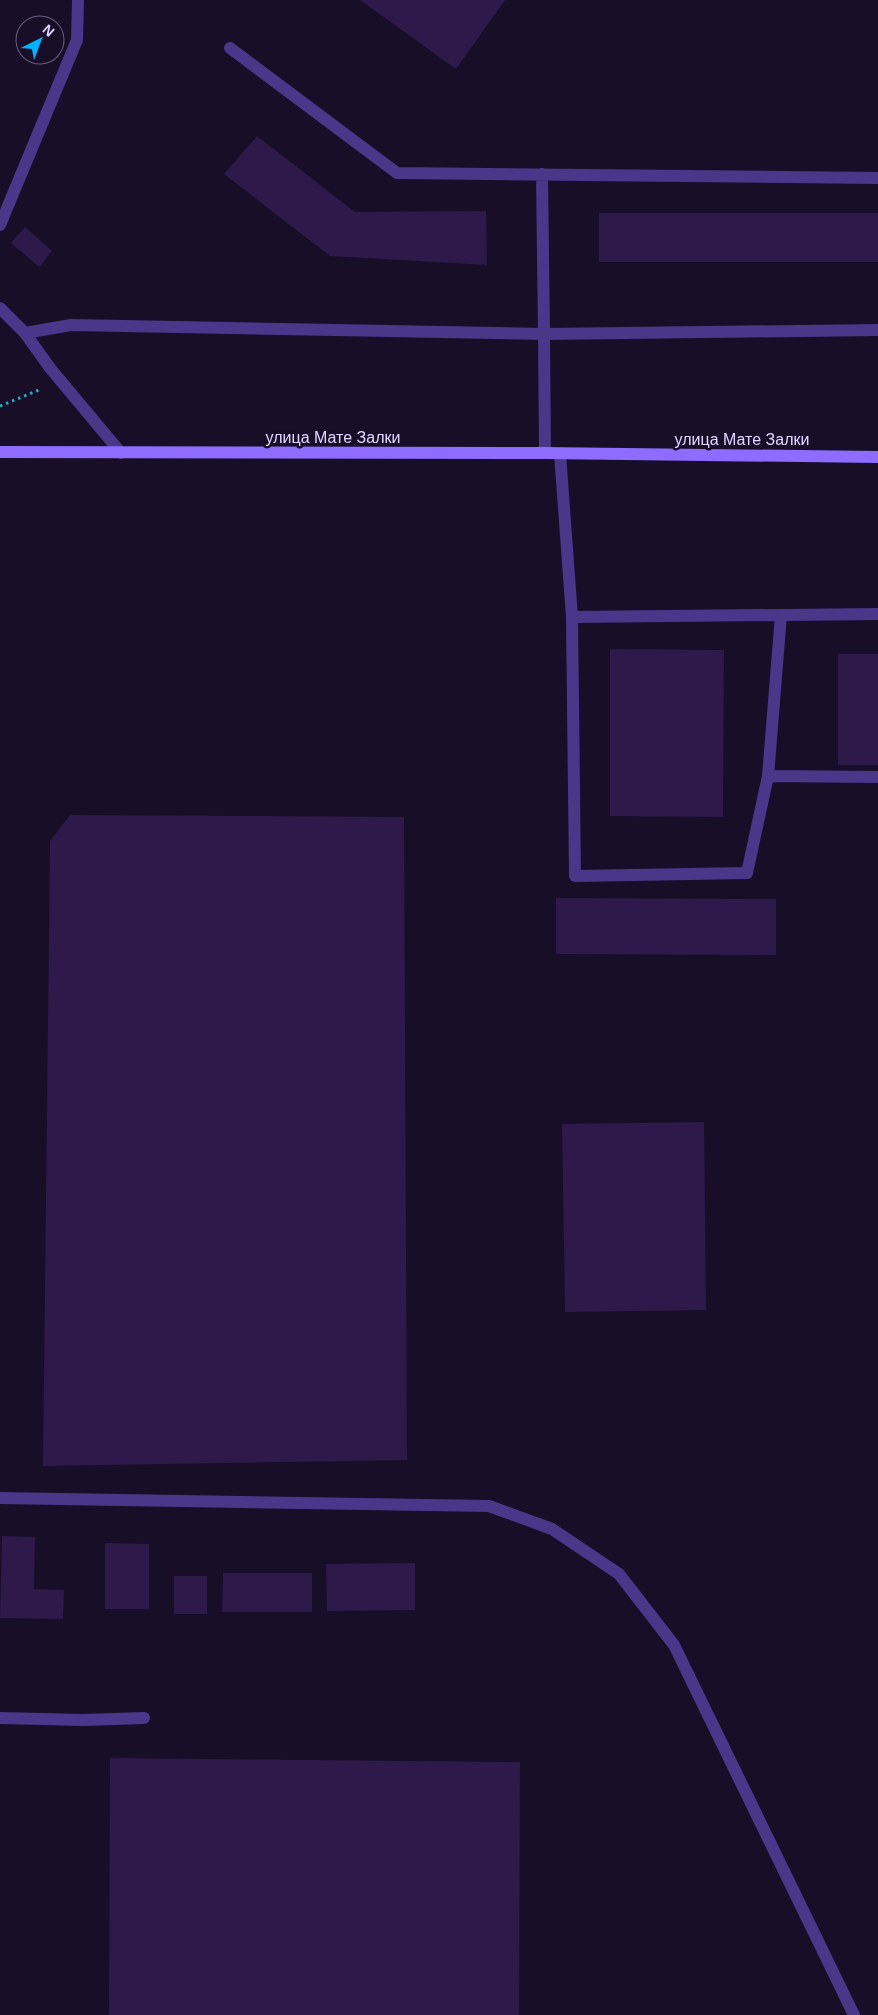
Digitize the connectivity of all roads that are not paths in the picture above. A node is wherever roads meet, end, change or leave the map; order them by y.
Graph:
1 (78, 0) edge
2 (230, 48) dead end
3 (542, 174) junction
4 (878, 178) edge
5 (0, 225) edge
6 (0, 308) edge
7 (878, 330) edge
8 (25, 333) junction
9 (544, 334) junction
10 (0, 452) edge
11 (121, 453) junction
12 (545, 453) junction
13 (560, 454) junction
14 (878, 456) edge
15 (878, 614) edge
16 (781, 615) junction
17 (572, 617) junction
18 (768, 776) junction
19 (878, 777) edge
20 (0, 1498) edge
21 (0, 1718) edge
22 (144, 1718) dead end
23 (854, 2015) edge

1 - 5 street
2 - 3 street
3 - 4 street
3 - 9 street
6 - 8 street
7 - 9 street
8 - 9 street
8 - 11 street
9 - 12 street
10 - 11 street, улица Мате Залки
11 - 12 street, улица Мате Залки
12 - 13 street, улица Мате Залки
13 - 14 street, улица Мате Залки
13 - 17 street
15 - 16 street
16 - 17 street
16 - 18 street
17 - 18 street
18 - 19 street
20 - 23 street
21 - 22 street

